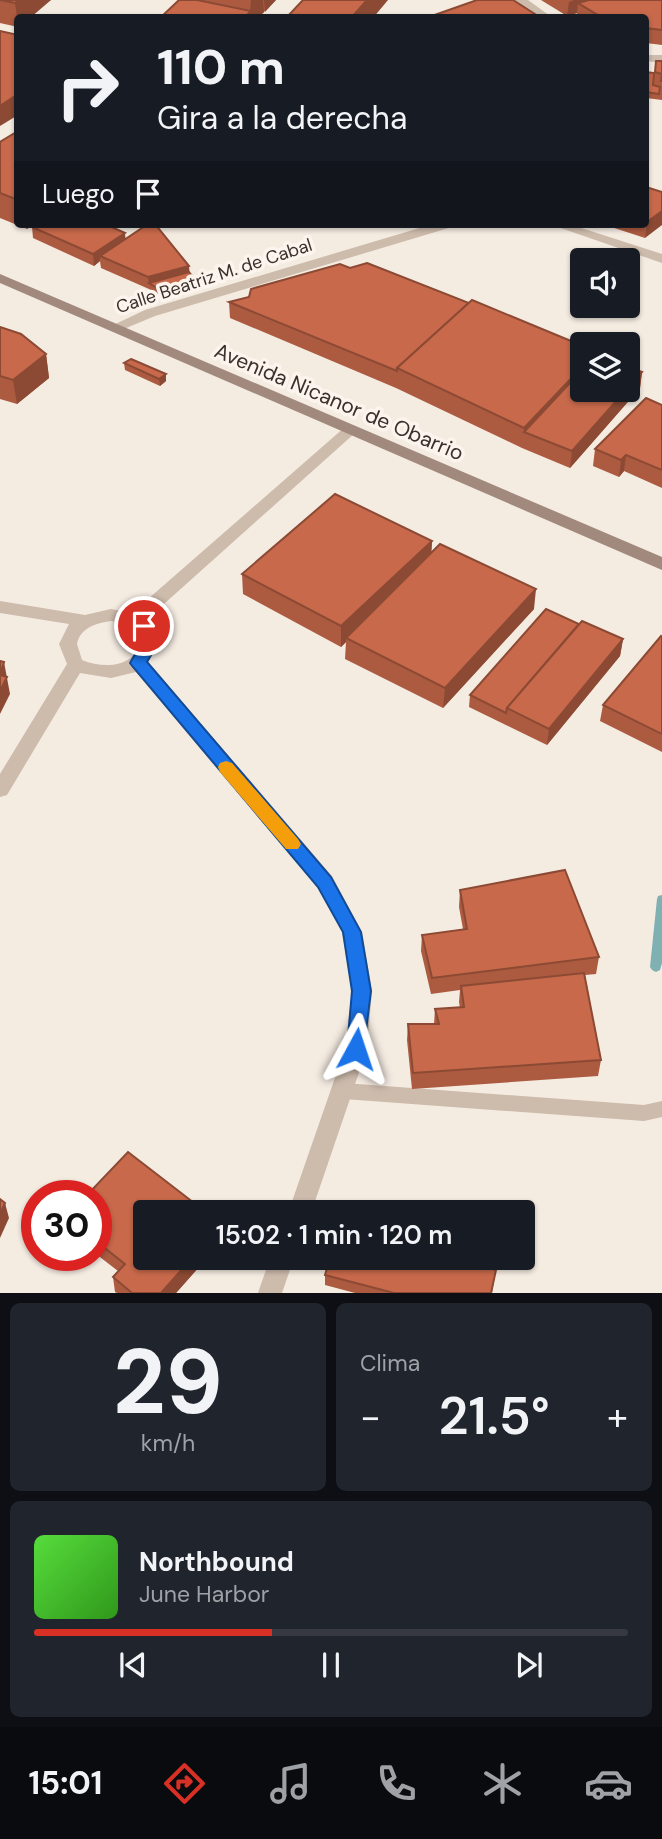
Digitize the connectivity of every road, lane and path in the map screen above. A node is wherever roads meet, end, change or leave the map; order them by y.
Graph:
1 (520, 0) edge
2 (542, 14) edge
3 (434, 228) edge
4 (568, 228) edge
5 (662, 259) edge
6 (0, 278) edge
7 (114, 328) junction
8 (350, 430) junction
9 (662, 564) edge
10 (0, 607) edge
11 (135, 620) junction
12 (85, 621) junction
13 (138, 663) junction
14 (76, 664) junction
15 (0, 790) edge
16 (344, 1091) junction
17 (662, 1109) edge
18 (304, 1200) edge
19 (278, 1270) edge
20 (270, 1293) edge

1 - 2 street
3 - 7 street, Calle Beatriz M. de Cabal
4 - 5 street
6 - 7 main road, Avenida Nicanor de Obarrio
7 - 8 main road, Avenida Nicanor de Obarrio
8 - 9 main road, Avenida Nicanor de Obarrio
8 - 11 street
10 - 12 street
11 - 12 street
11 - 13 street
12 - 14 street
13 - 14 street
13 - 16 street
14 - 15 street
16 - 17 lane
16 - 18 street
19 - 20 street

